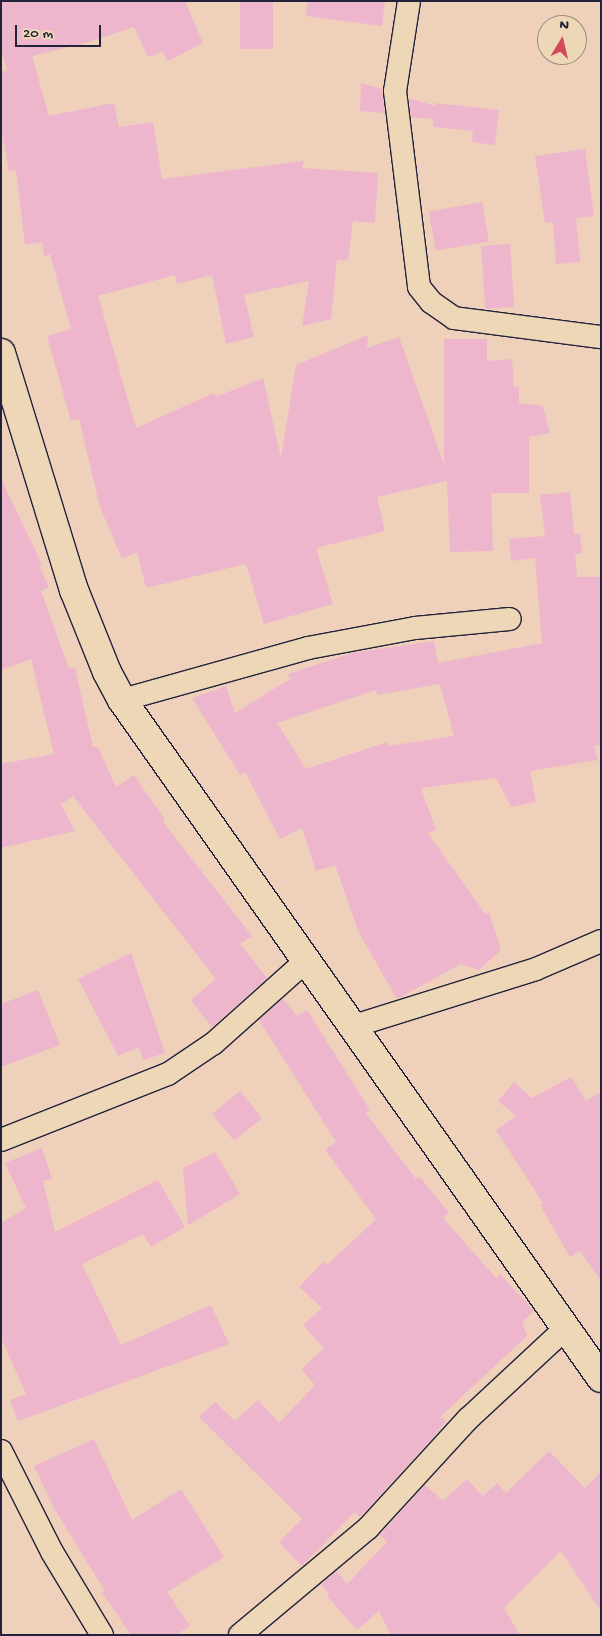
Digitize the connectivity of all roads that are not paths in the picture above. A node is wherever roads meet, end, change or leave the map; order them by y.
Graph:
1 (409, 1) edge
2 (601, 338) edge
3 (1, 353) edge
4 (510, 619) dead end
5 (122, 700) junction
6 (601, 942) edge
7 (308, 959) junction
8 (354, 1026) junction
9 (1, 1140) edge
10 (567, 1327) junction
11 (601, 1378) edge
12 (1, 1451) edge
13 (102, 1635) edge
14 (240, 1635) edge

1 - 2 street
3 - 5 street
4 - 5 street
5 - 7 street
6 - 8 street
7 - 8 street
7 - 9 street
8 - 10 street
10 - 11 street
10 - 14 street
12 - 13 street

